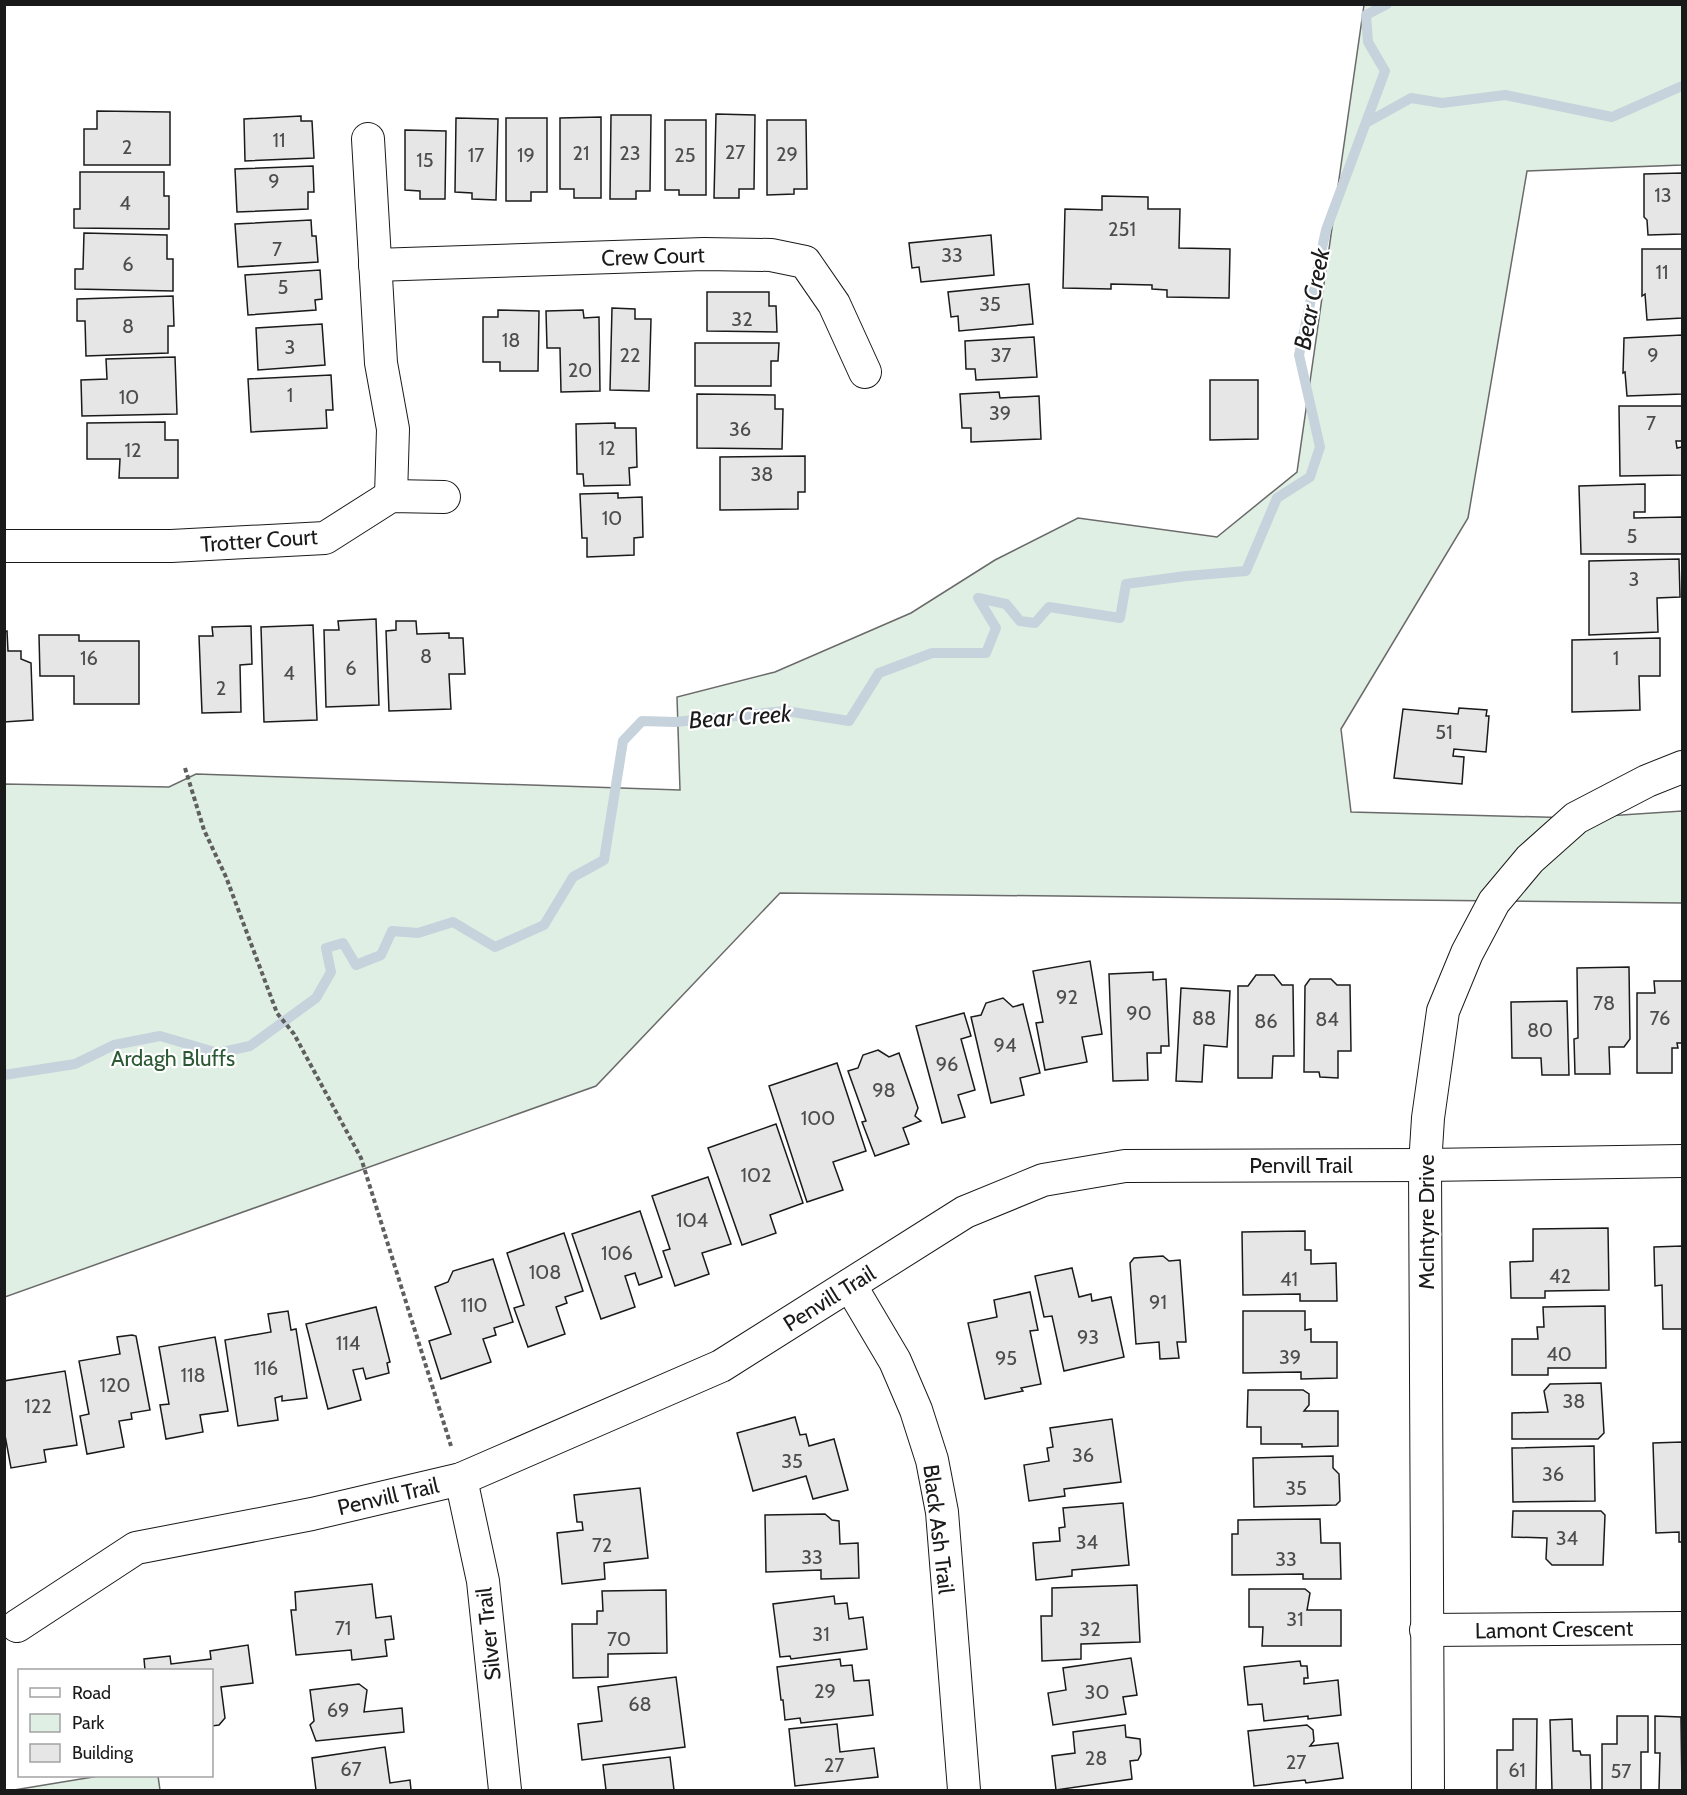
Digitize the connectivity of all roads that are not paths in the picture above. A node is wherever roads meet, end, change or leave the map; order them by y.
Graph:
1 (368, 139) dead end
2 (375, 265) junction
3 (865, 372) dead end
4 (391, 496) junction
5 (444, 497) dead end
6 (5, 541) edge
7 (1683, 767) edge
8 (1683, 1161) edge
9 (1425, 1165) junction
10 (850, 1285) junction
11 (461, 1479) junction
12 (17, 1626) dead end
13 (1683, 1628) edge
14 (1426, 1630) junction
15 (505, 1791) edge
16 (964, 1791) edge
17 (1428, 1791) edge

1 - 2 street
2 - 3 street, Crew Court
2 - 4 street
4 - 5 street
4 - 6 street, Trotter Court
7 - 9 street, McIntyre Drive
8 - 9 street, Penvill Trail
9 - 10 street, Penvill Trail
9 - 14 street, McIntyre Drive
10 - 11 street, Penvill Trail
10 - 16 street, Black Ash Trail
11 - 12 street, Penvill Trail
11 - 15 street, Silver Trail
13 - 14 street, Lamont Crescent
14 - 17 street, McIntyre Drive

